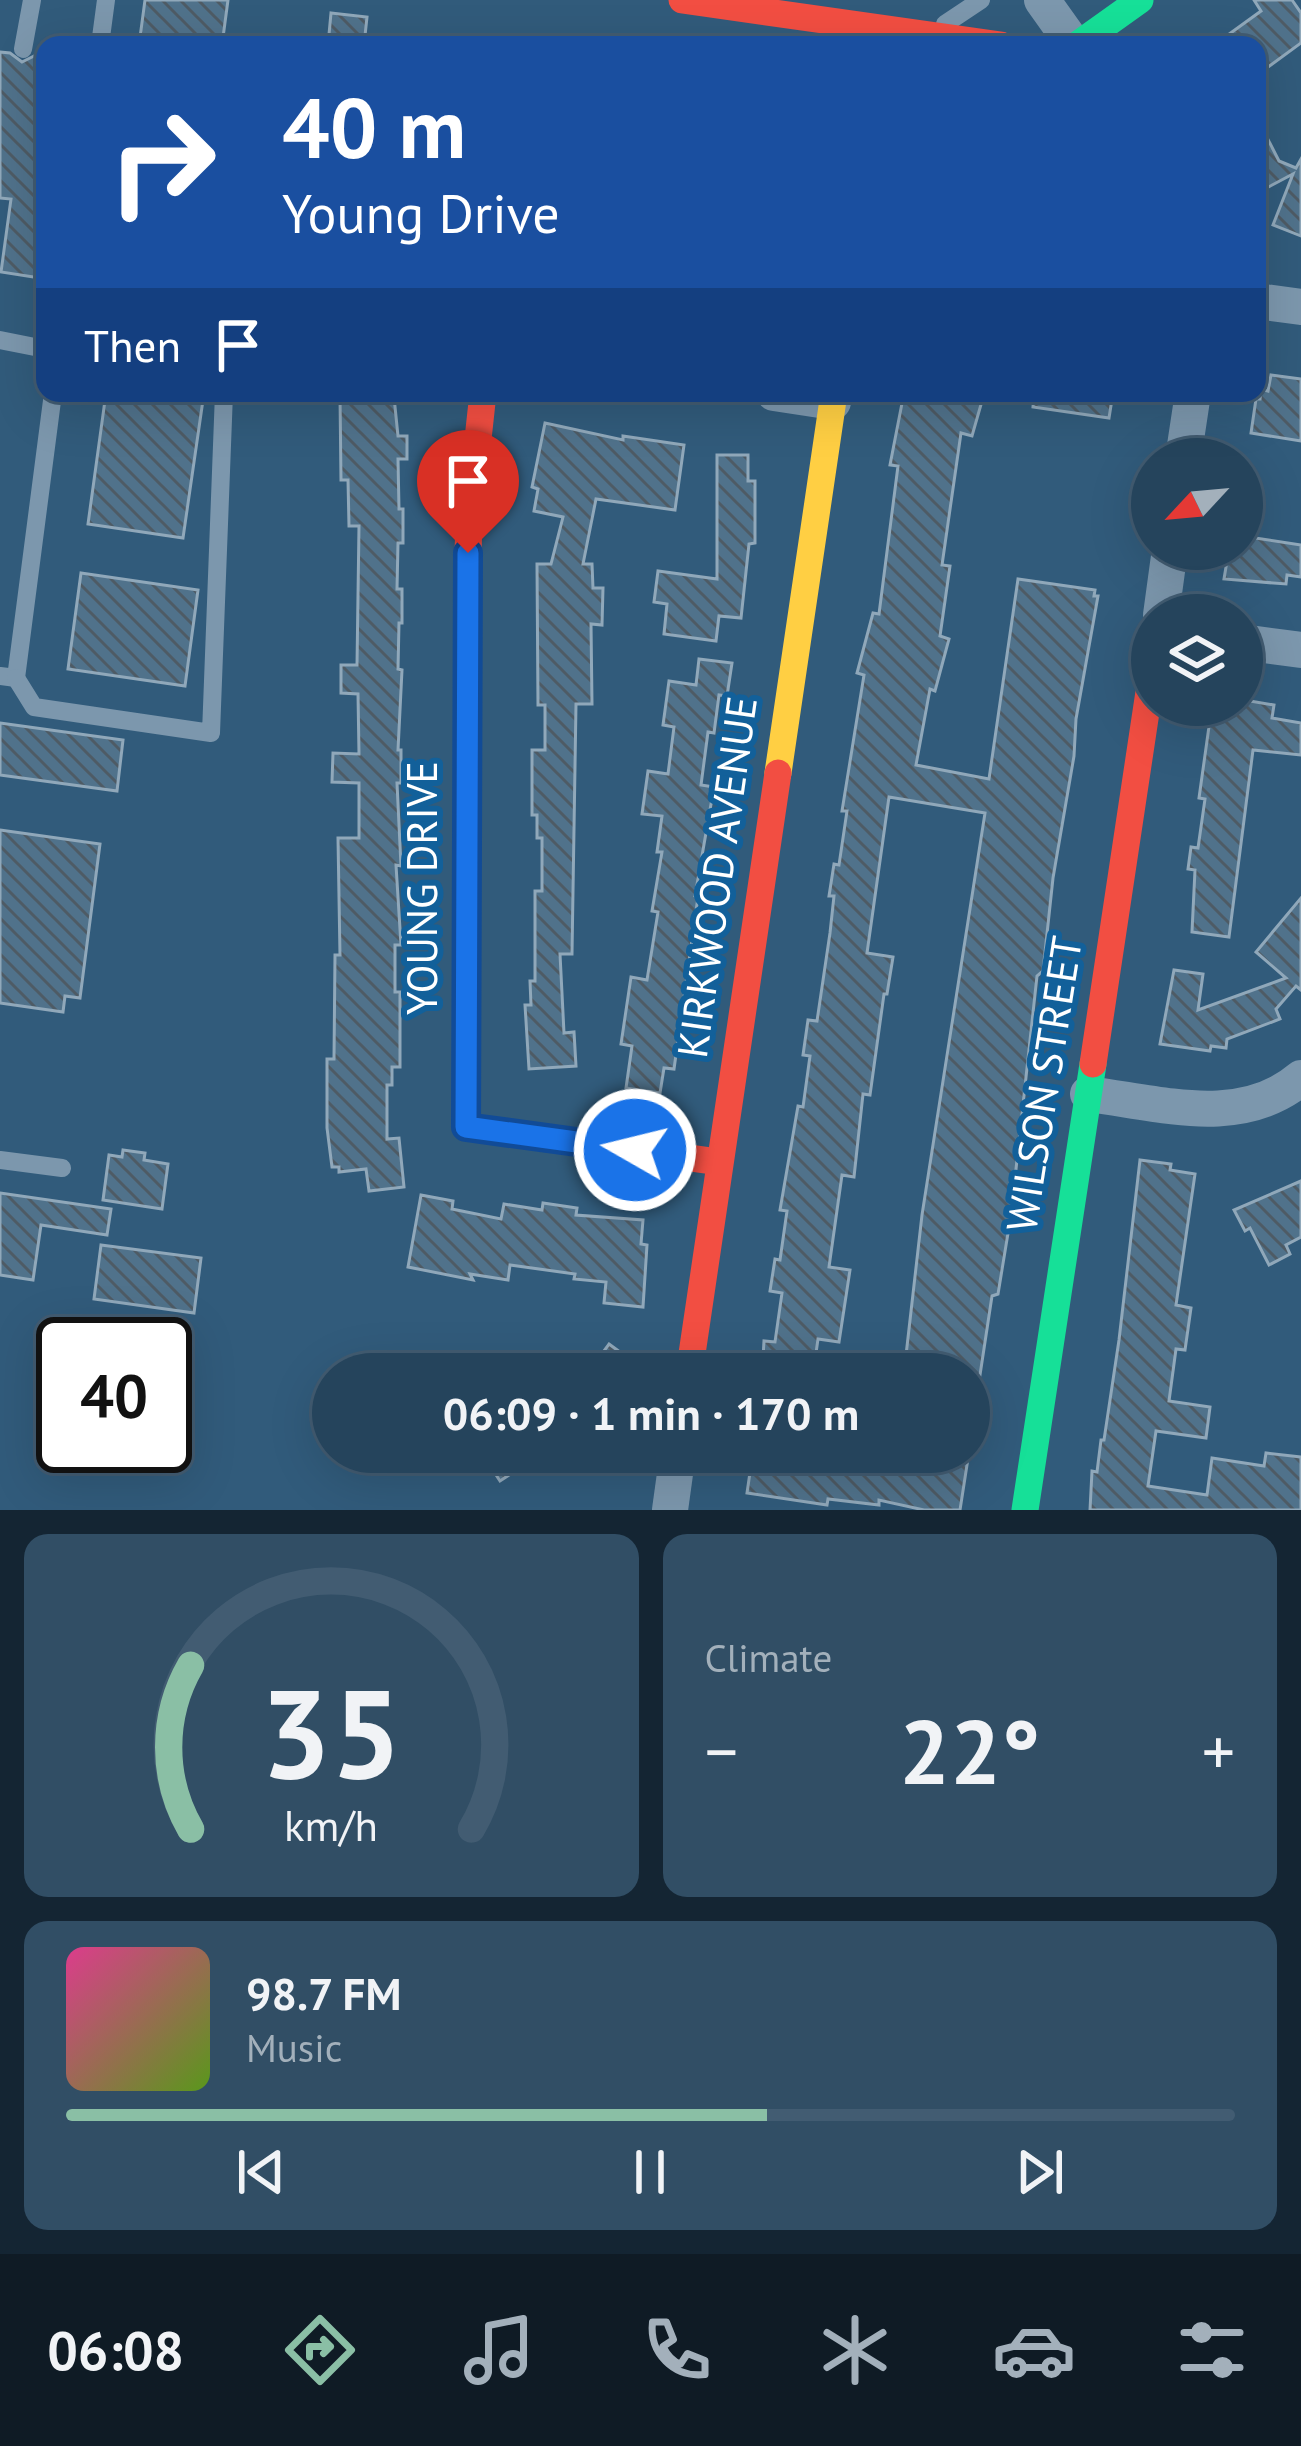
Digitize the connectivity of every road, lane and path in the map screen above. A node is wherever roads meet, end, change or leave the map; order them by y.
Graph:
1 (32, 0) edge
2 (106, 0) edge
3 (682, 0) edge
4 (981, 0) edge
5 (1042, 0) edge
6 (1140, 0) edge
7 (101, 36) edge
8 (893, 36) edge
9 (1069, 36) edge
10 (1089, 36) edge
11 (23, 50) dead end
12 (1266, 302) edge
13 (1301, 307) edge
14 (0, 340) edge
15 (36, 347) edge
16 (52, 402) edge
17 (224, 402) edge
18 (482, 402) edge
19 (833, 402) edge
20 (1192, 402) edge
21 (1186, 438) edge
22 (1263, 644) edge
23 (1301, 650) edge
24 (8, 677) edge
25 (1144, 726) edge
26 (1301, 1078) edge
27 (1088, 1094) junction
28 (0, 1160) edge
29 (719, 1162) junction
30 (62, 1168) dead end
31 (692, 1353) edge
32 (675, 1473) edge
33 (670, 1510) edge
34 (1025, 1510) edge

1 - 11 lane
2 - 7 lane
3 - 8 street
4 - 8 lane
5 - 9 street
6 - 10 street
12 - 13 street
14 - 15 lane
16 - 24 lane
17 - 24 lane
18 - 29 street, YOUNG DRIVE
19 - 29 street, KIRKWOOD AVENUE
20 - 21 street
22 - 23 street
25 - 27 street, WILSON STREET
26 - 27 street
27 - 34 street, WILSON STREET
28 - 30 lane
29 - 31 street, KIRKWOOD AVENUE
32 - 33 street

